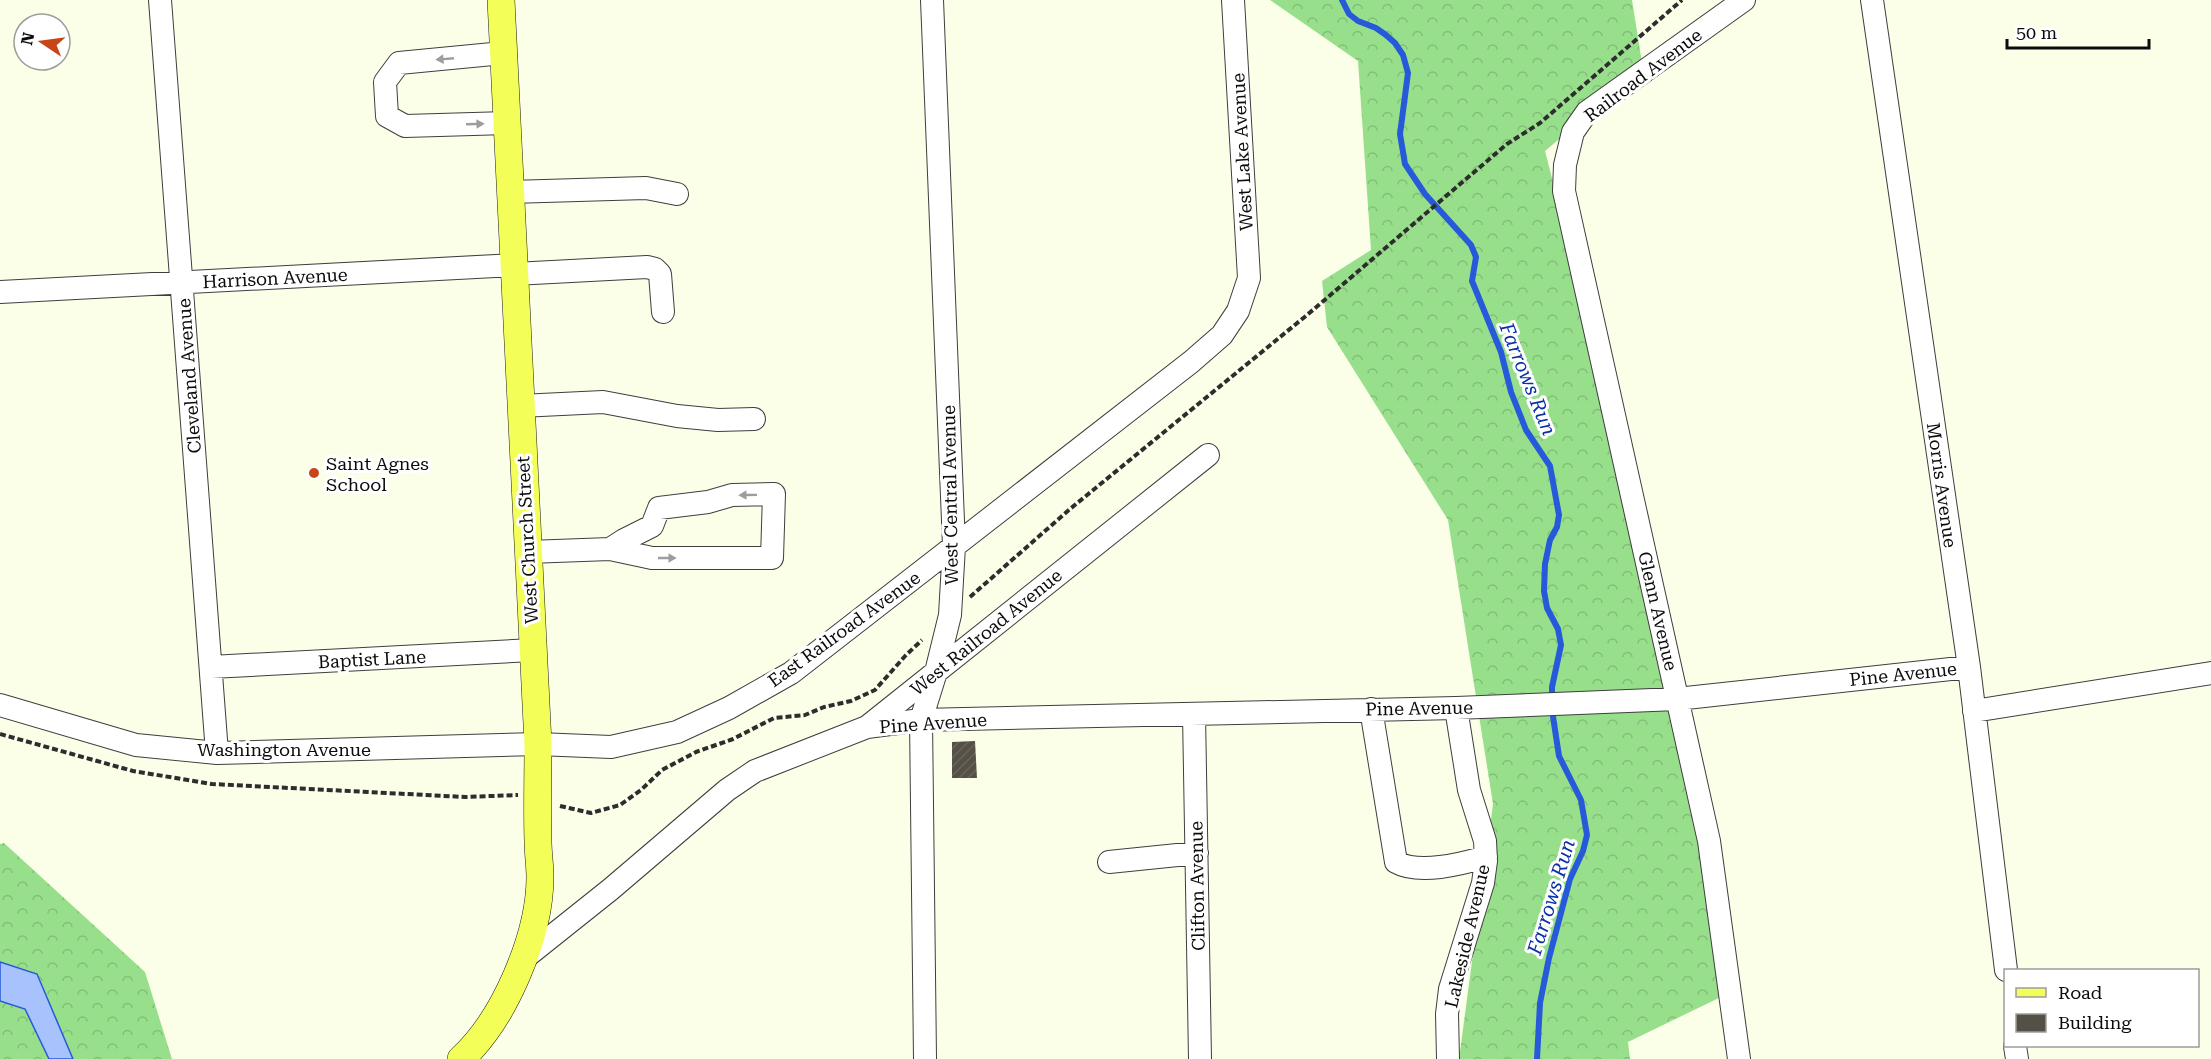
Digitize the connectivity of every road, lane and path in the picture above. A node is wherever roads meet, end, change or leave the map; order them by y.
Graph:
1 (160, 0) edge
2 (501, 0) edge
3 (932, 0) edge
4 (1233, 0) edge
5 (1682, 0) edge
6 (1744, 0) edge
7 (1872, 0) edge
8 (503, 53) junction
9 (507, 123) junction
10 (1565, 165) joint
11 (510, 192) junction
12 (677, 194) dead end
13 (514, 270) junction
14 (182, 283) junction
15 (0, 292) edge
16 (1241, 302) joint
17 (663, 312) dead end
18 (520, 406) junction
19 (754, 418) dead end
20 (1208, 455) dead end
21 (954, 546) junction
22 (610, 549) junction
23 (528, 552) junction
24 (950, 615) junction
25 (923, 639) dead end
26 (533, 650) junction
27 (211, 667) junction
28 (1969, 667) junction
29 (936, 672) junction
30 (2211, 673) edge
31 (1677, 699) junction
32 (0, 705) edge
33 (1456, 708) junction
34 (1371, 709) junction
35 (1974, 711) junction
36 (1194, 714) junction
37 (921, 720) junction
38 (867, 727) junction
39 (0, 734) edge
40 (538, 744) junction
41 (217, 753) junction
42 (538, 800) junction
43 (1197, 853) junction
44 (1486, 857) junction
45 (1109, 862) dead end
46 (522, 960) junction
47 (2006, 969) edge
48 (462, 1059) edge
49 (925, 1059) edge
50 (1200, 1059) edge
51 (1448, 1059) edge
52 (1739, 1059) edge

1 - 14 street, Cleveland Avenue
2 - 8 main road, West Church Street
3 - 21 street, West Central Avenue
4 - 16 street, West Lake Avenue
5 - 24 path
6 - 10 street, Railroad Avenue
7 - 28 street, Morris Avenue
8 - 9 main road, West Church Street
8 -> 9 street
9 - 11 main road, West Church Street
10 - 31 street, Glenn Avenue
11 - 12 street
11 - 13 main road, West Church Street
13 - 14 street, Harrison Avenue
13 - 17 street, Harrison Avenue
13 - 18 main road, West Church Street
14 - 15 street, Harrison Avenue
14 - 27 street, Cleveland Avenue
16 - 21 street, East Railroad Avenue
18 - 19 street
18 - 23 main road, West Church Street
20 - 29 street, West Railroad Avenue
21 - 24 street, West Central Avenue
21 - 40 street, East Railroad Avenue
22 -> 22 street
22 - 23 street
23 - 26 main road, West Church Street
24 - 29 street, West Central Avenue
25 - 42 path
26 - 27 street, Baptist Lane
26 - 40 main road, West Church Street
27 - 41 street, Cleveland Avenue
28 - 31 street, Pine Avenue
28 - 35 street, Morris Avenue
29 - 37 street, West Central Avenue
29 - 38 street, West Railroad Avenue
30 - 35 street
31 - 33 street, Pine Avenue
31 - 52 street, Glenn Avenue
32 - 41 street, Washington Avenue
33 - 34 street, Pine Avenue
33 - 44 street, Lakeside Avenue
34 - 36 street, Pine Avenue
34 - 44 street
35 - 47 street, Morris Avenue
36 - 37 street, Pine Avenue
36 - 43 street, Clifton Avenue
37 - 38 street, Pine Avenue
37 - 49 street, West Central Avenue
38 - 46 street, West Railroad Avenue
39 - 42 path
40 - 41 street, Washington Avenue
40 - 42 main road, West Church Street
42 - 46 main road, West Church Street
43 - 45 street
43 - 50 street, Clifton Avenue
44 - 51 street, Lakeside Avenue
46 - 48 main road, West Church Street

